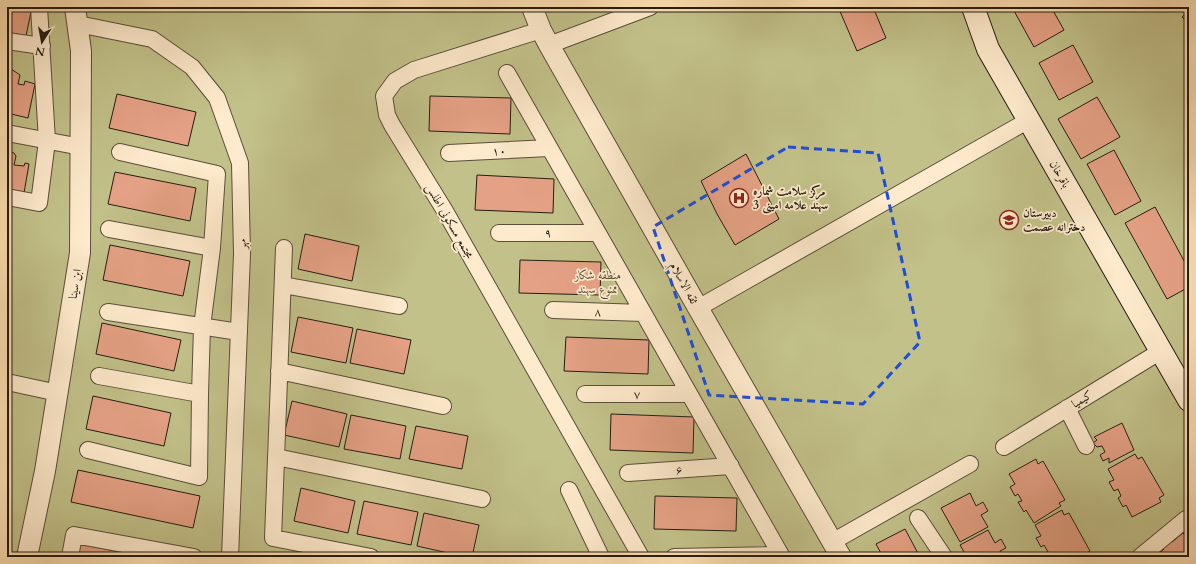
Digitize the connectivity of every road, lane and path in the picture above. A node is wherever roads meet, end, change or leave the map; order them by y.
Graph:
1 (39, 7) edge
2 (532, 7) edge
3 (650, 7) edge
4 (973, 7) edge
5 (76, 16) edge
6 (545, 37) junction
7 (7, 41) edge
8 (42, 46) junction
9 (507, 73) dead end
10 (1029, 120) junction
11 (7, 133) edge
12 (47, 141) junction
13 (81, 147) junction
14 (549, 148) junction
15 (120, 152) dead end
16 (449, 153) dead end
17 (7, 197) edge
18 (109, 230) dead end
19 (499, 233) dead end
20 (597, 233) junction
21 (212, 248) junction
22 (284, 248) dead end
23 (283, 285) junction
24 (399, 306) dead end
25 (698, 308) junction
26 (553, 310) dead end
27 (108, 312) dead end
28 (643, 313) junction
29 (202, 326) junction
30 (239, 332) junction
31 (1161, 351) junction
32 (279, 372) junction
33 (99, 376) dead end
34 (7, 382) edge
35 (58, 393) junction
36 (200, 394) junction
37 (585, 394) dead end
38 (689, 394) junction
39 (1189, 400) edge
40 (443, 406) dead end
41 (1067, 408) junction
42 (1086, 446) dead end
43 (1004, 448) dead end
44 (88, 450) dead end
45 (276, 457) junction
46 (970, 464) dead end
47 (731, 466) junction
48 (628, 473) dead end
49 (569, 490) dead end
50 (482, 499) dead end
51 (918, 518) dead end
52 (1186, 519) dead end
53 (836, 550) edge
54 (782, 556) edge
55 (27, 557) edge
56 (70, 557) edge
57 (194, 557) edge
58 (230, 557) edge
59 (371, 557) edge
60 (601, 557) edge
61 (641, 557) edge
62 (674, 557) edge
63 (944, 557) edge
64 (1140, 557) edge

1 - 8 street
2 - 6 street, ثقه الاسلام
3 - 6 street
4 - 10 main road, باقرخان
5 - 13 street, ابن سینا
5 - 30 street, مهر
6 - 25 street, ثقه الاسلام
6 - 61 street, مجتمع مسکونی اطلس
7 - 8 street
8 - 12 street
9 - 14 street
10 - 25 street
10 - 31 main road, باقرخان
11 - 12 street
12 - 13 street
12 - 17 street
13 - 35 street, ابن سینا
14 - 16 street, ۱۰
14 - 20 street
15 - 21 street
18 - 21 street
19 - 20 street, ۹
20 - 28 street
21 - 29 street
22 - 23 street
23 - 24 street
23 - 32 street
25 - 53 street, ثقه الاسلام
26 - 28 street, ۸
27 - 29 street
28 - 38 street
29 - 30 street
29 - 36 street
30 - 58 street, مهر
31 - 39 main road, باقرخان
31 - 41 street, کیمیا
32 - 40 street
32 - 45 street
33 - 36 street
34 - 35 street
35 - 55 street, ابن سینا
36 - 44 street
37 - 38 street, ۷
38 - 47 street
41 - 42 street
41 - 43 street, کیمیا
45 - 50 street
45 - 59 street
46 - 53 street
47 - 48 street, ۶
47 - 54 street
49 - 60 street
51 - 63 street
52 - 64 street
54 - 62 street
56 - 57 street

